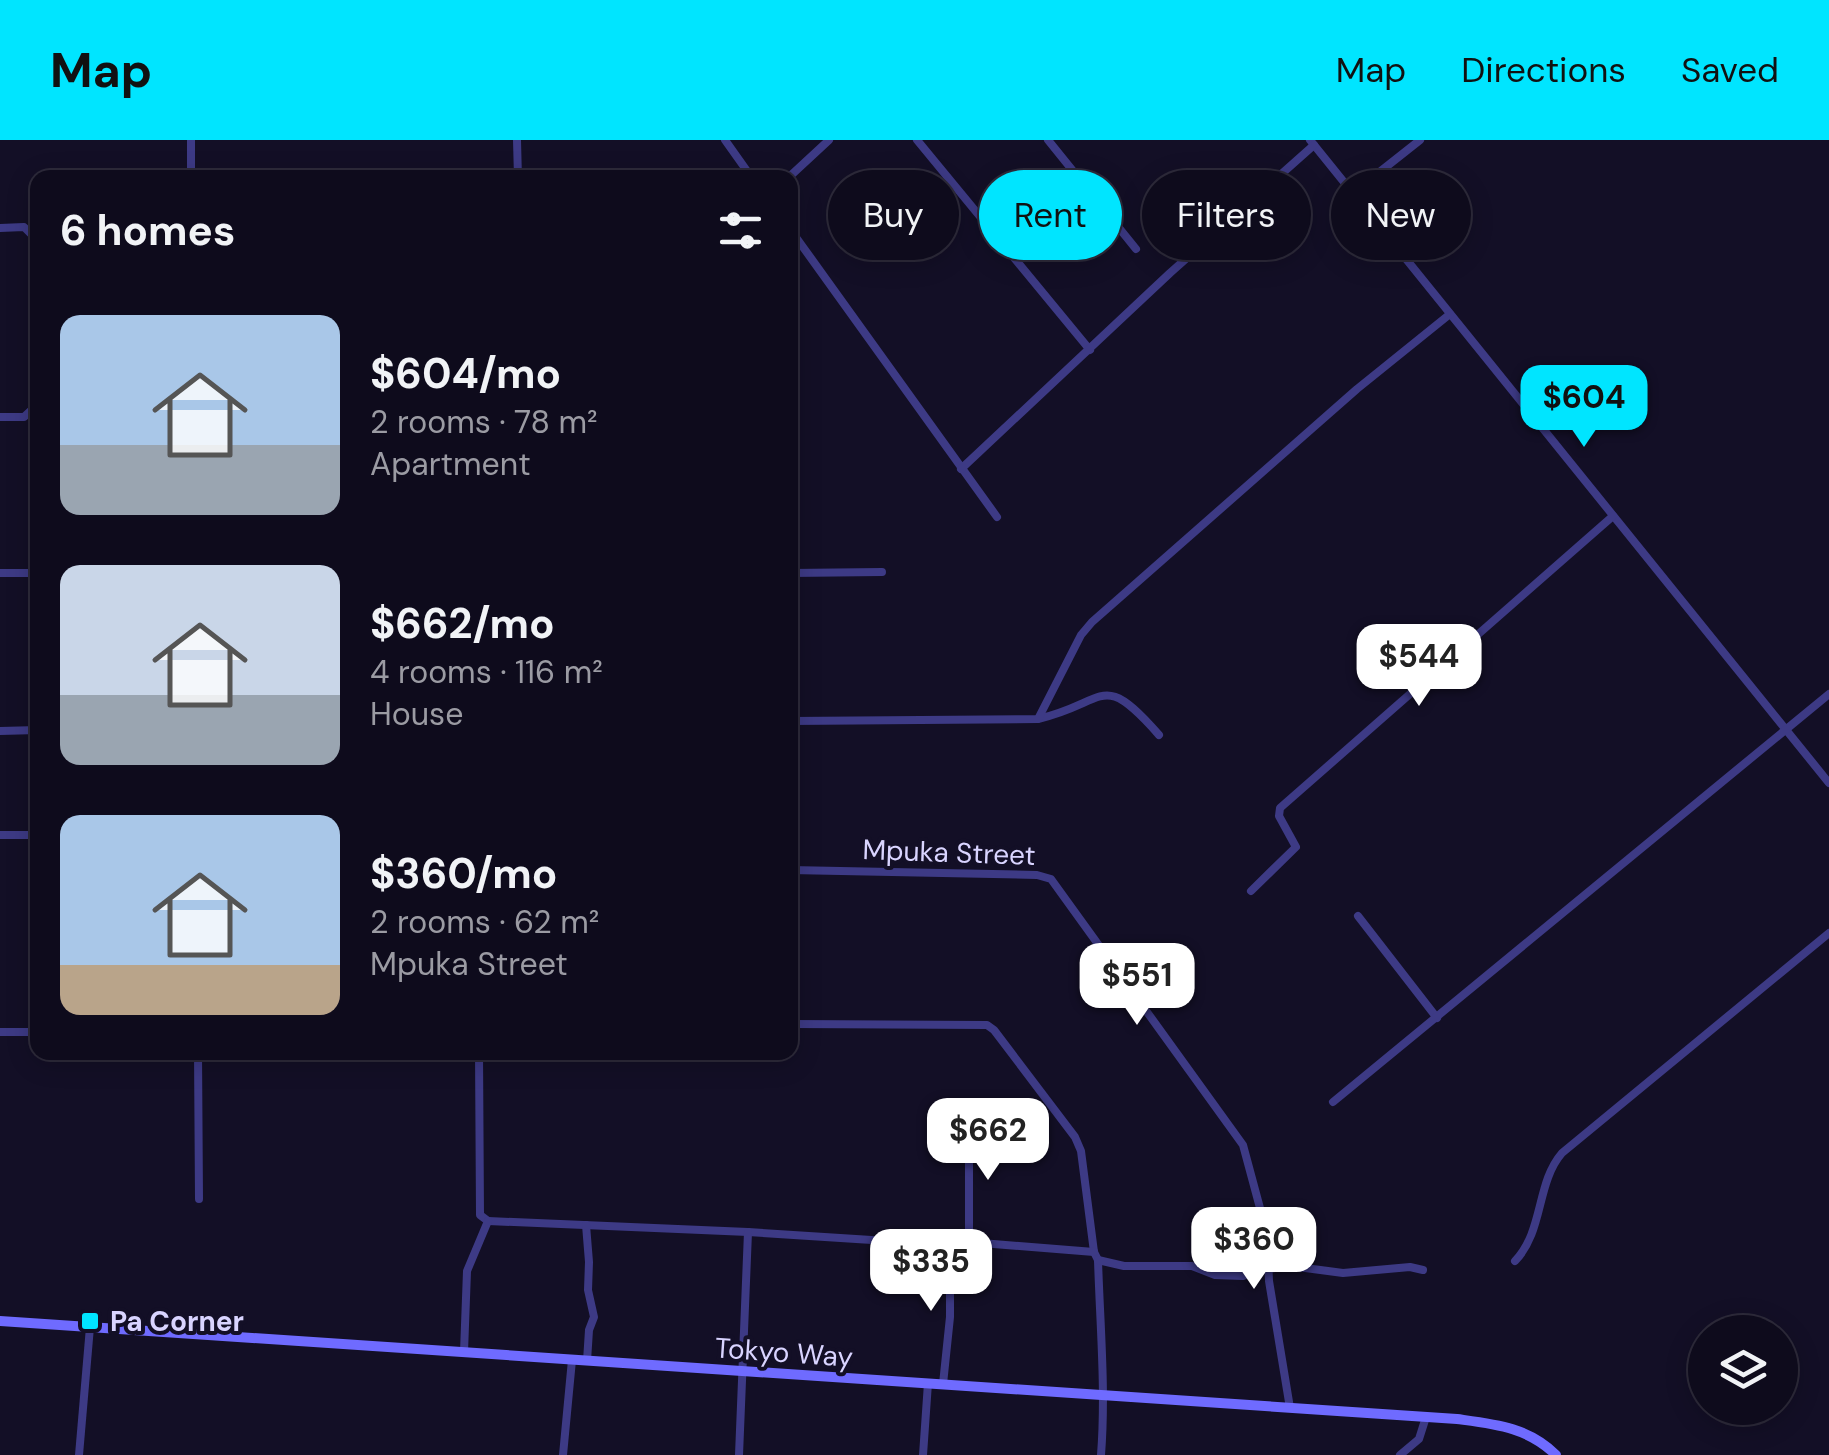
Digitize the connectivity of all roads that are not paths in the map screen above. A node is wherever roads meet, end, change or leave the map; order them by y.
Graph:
1 (191, 140) edge
2 (517, 140) edge
3 (725, 140) edge
4 (917, 140) edge
5 (1048, 140) edge
6 (1420, 140) edge
7 (827, 141) edge
8 (1312, 143) edge
9 (191, 170) edge
10 (518, 170) edge
11 (746, 170) edge
12 (796, 170) edge
13 (1334, 170) edge
14 (1382, 170) edge
15 (0, 228) edge
16 (30, 234) edge
17 (798, 240) edge
18 (1136, 248) dead end
19 (1407, 260) edge
20 (1450, 314) junction
21 (1090, 350) junction
22 (30, 411) edge
23 (0, 417) edge
24 (961, 469) junction
25 (1613, 516) junction
26 (997, 517) dead end
27 (882, 572) dead end
28 (0, 573) edge
29 (30, 573) edge
30 (798, 573) edge
31 (1829, 694) edge
32 (1038, 719) junction
33 (798, 720) edge
34 (30, 730) edge
35 (1786, 730) junction
36 (0, 731) edge
37 (1159, 735) dead end
38 (1829, 784) edge
39 (0, 835) edge
40 (30, 835) edge
41 (798, 870) edge
42 (1251, 891) dead end
43 (1358, 916) dead end
44 (1829, 932) edge
45 (1436, 1018) junction
46 (798, 1024) edge
47 (0, 1032) edge
48 (30, 1032) edge
49 (198, 1060) edge
50 (478, 1060) edge
51 (1333, 1102) dead end
52 (969, 1124) dead end
53 (199, 1199) dead end
54 (488, 1221) junction
55 (586, 1225) junction
56 (748, 1232) junction
57 (969, 1242) junction
58 (950, 1246) junction
59 (1096, 1256) junction
60 (1515, 1261) dead end
61 (1268, 1269) junction
62 (1423, 1270) dead end
63 (0, 1321) edge
64 (90, 1327) junction
65 (464, 1352) junction
66 (572, 1360) junction
67 (587, 1361) junction
68 (744, 1372) junction
69 (928, 1383) junction
70 (943, 1384) junction
71 (1106, 1395) junction
72 (1290, 1408) junction
73 (1426, 1416) junction
74 (79, 1455) edge
75 (564, 1455) edge
76 (739, 1455) edge
77 (923, 1455) edge
78 (1102, 1455) edge
79 (1400, 1455) edge
80 (1556, 1455) edge

1 - 9 street
2 - 10 street
3 - 11 street
4 - 21 street
5 - 18 street
6 - 14 street
7 - 12 street
8 - 13 street
8 - 21 street
15 - 16 street
17 - 24 street
19 - 20 street
20 - 25 street
20 - 32 street
21 - 24 street
22 - 23 street
24 - 26 street
25 - 35 street
25 - 42 street
27 - 30 street
28 - 29 street
31 - 35 street
32 - 33 street
32 - 37 street
34 - 36 street
35 - 38 street
35 - 45 street
39 - 40 street
41 - 61 street, Mpuka Street
43 - 45 street
44 - 60 street
45 - 51 street
46 - 59 street
47 - 48 street
49 - 53 street
50 - 54 street
52 - 57 street
54 - 55 street
54 - 65 street
55 - 56 street
55 - 67 street
56 - 58 street
56 - 68 street
57 - 58 street
57 - 59 street
58 - 70 street
59 - 61 street
59 - 71 street
61 - 62 street
61 - 72 street, Mpuka Street
63 - 64 street, Tokyo Way
64 - 65 street, Tokyo Way
64 - 74 street
65 - 66 street, Tokyo Way
66 - 67 street, Tokyo Way
66 - 75 street
67 - 68 street, Tokyo Way
68 - 69 street, Tokyo Way
68 - 76 street
69 - 70 street, Tokyo Way
69 - 77 street
70 - 71 street, Tokyo Way
71 - 72 street, Tokyo Way
71 - 78 street
72 - 73 street, Tokyo Way
73 - 79 street
73 - 80 street, Tokyo Way

